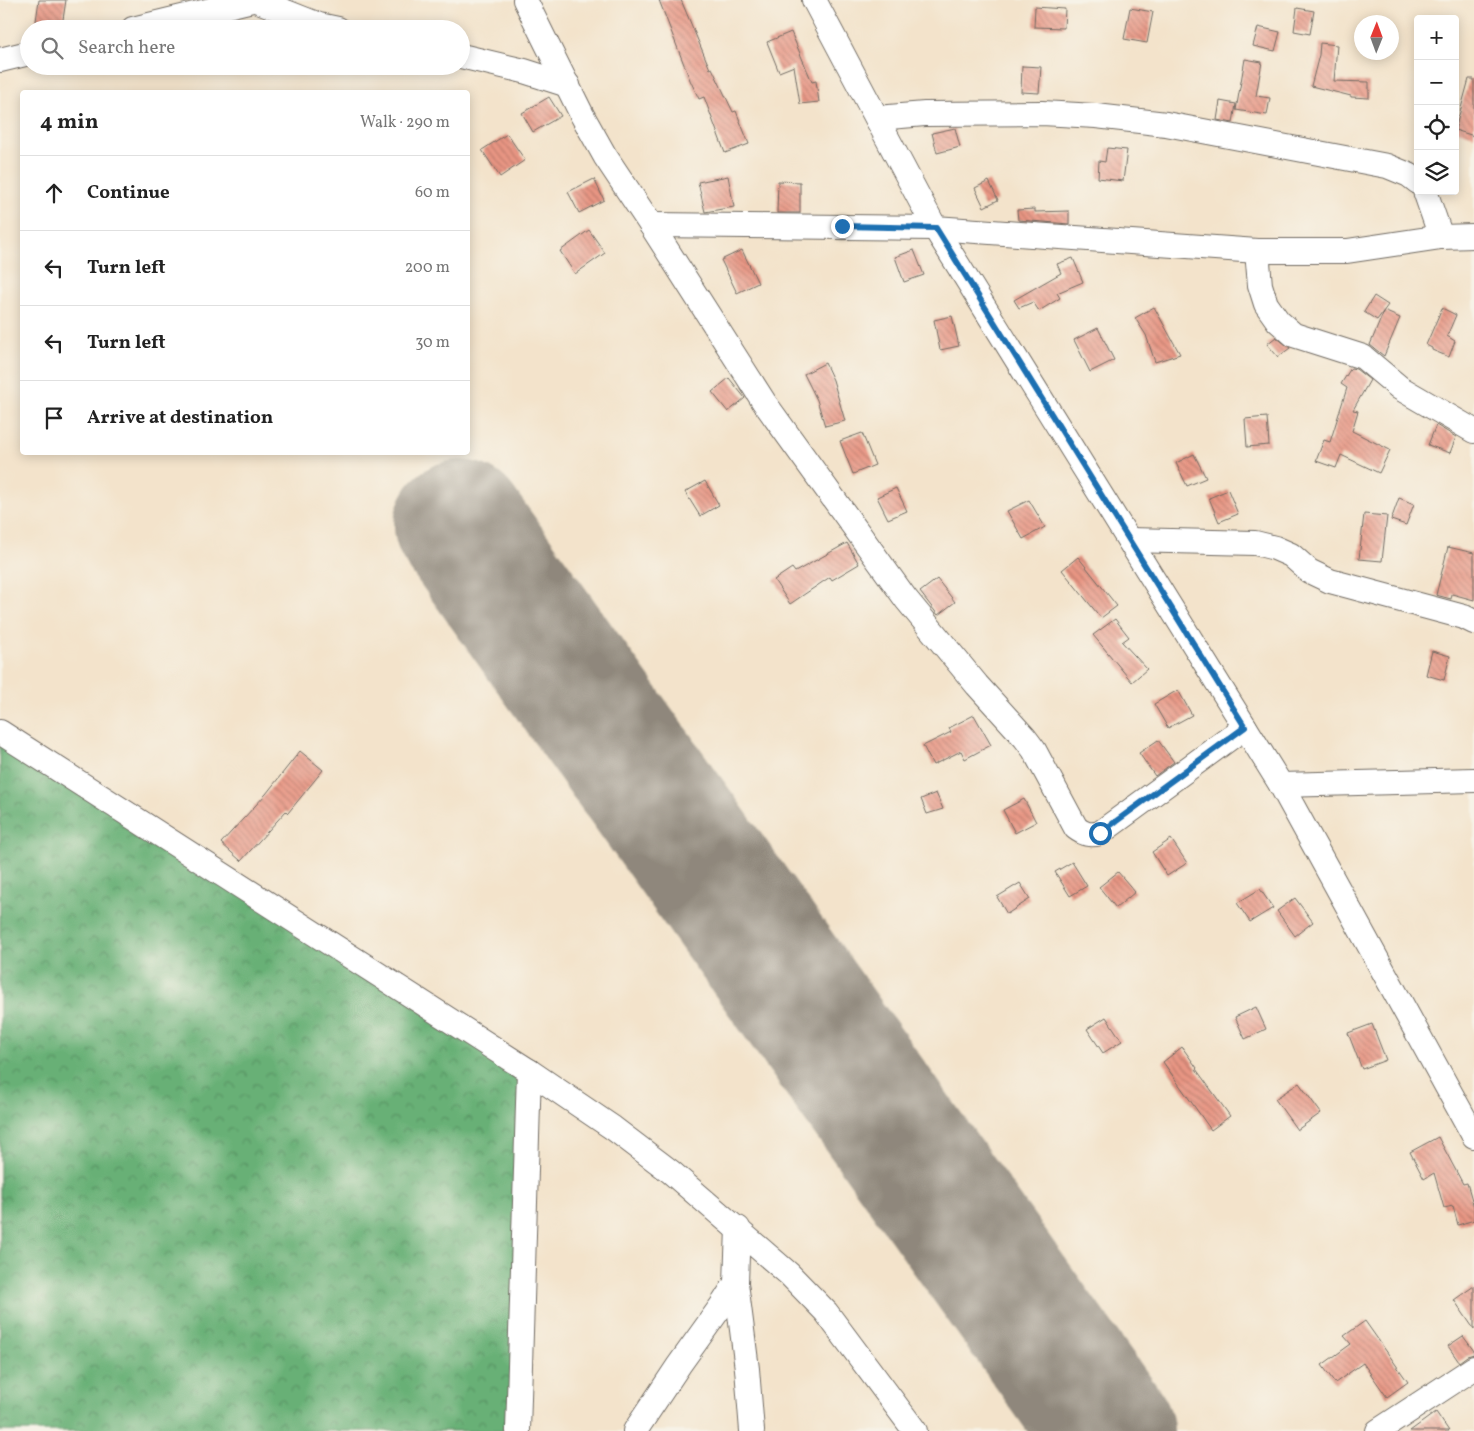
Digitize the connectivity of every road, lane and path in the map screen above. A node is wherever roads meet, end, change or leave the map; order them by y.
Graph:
1 (252, 0) edge
2 (256, 0) edge
3 (525, 0) edge
4 (814, 0) edge
5 (169, 20) edge
6 (306, 20) edge
7 (20, 55) edge
8 (470, 58) edge
9 (0, 60) edge
10 (568, 85) junction
11 (877, 118) junction
12 (1414, 179) edge
13 (1426, 195) edge
14 (651, 225) junction
15 (936, 228) junction
16 (1474, 236) edge
17 (1441, 237) junction
18 (1257, 251) junction
19 (1474, 431) edge
20 (1129, 540) junction
21 (1474, 622) edge
22 (1245, 727) junction
23 (0, 732) edge
24 (1474, 780) edge
25 (1281, 785) junction
26 (529, 1071) junction
27 (1474, 1136) edge
28 (738, 1228) junction
29 (736, 1283) junction
30 (1474, 1368) edge
31 (518, 1431) edge
32 (635, 1431) edge
33 (752, 1431) edge
34 (915, 1431) edge
35 (1378, 1431) edge

1 - 5 street
2 - 6 street
3 - 10 street
4 - 11 street
7 - 9 street
8 - 10 street
10 - 14 street
11 - 12 street
11 - 15 street
13 - 17 street
14 - 15 street
14 - 22 street
15 - 18 street
15 - 20 street
16 - 17 street
17 - 18 street
18 - 19 street
20 - 21 street
20 - 22 street
22 - 25 street
23 - 26 street
24 - 25 street
25 - 27 street
26 - 28 street
26 - 31 street
28 - 29 street
28 - 34 street
29 - 32 street
29 - 33 street
30 - 35 street

